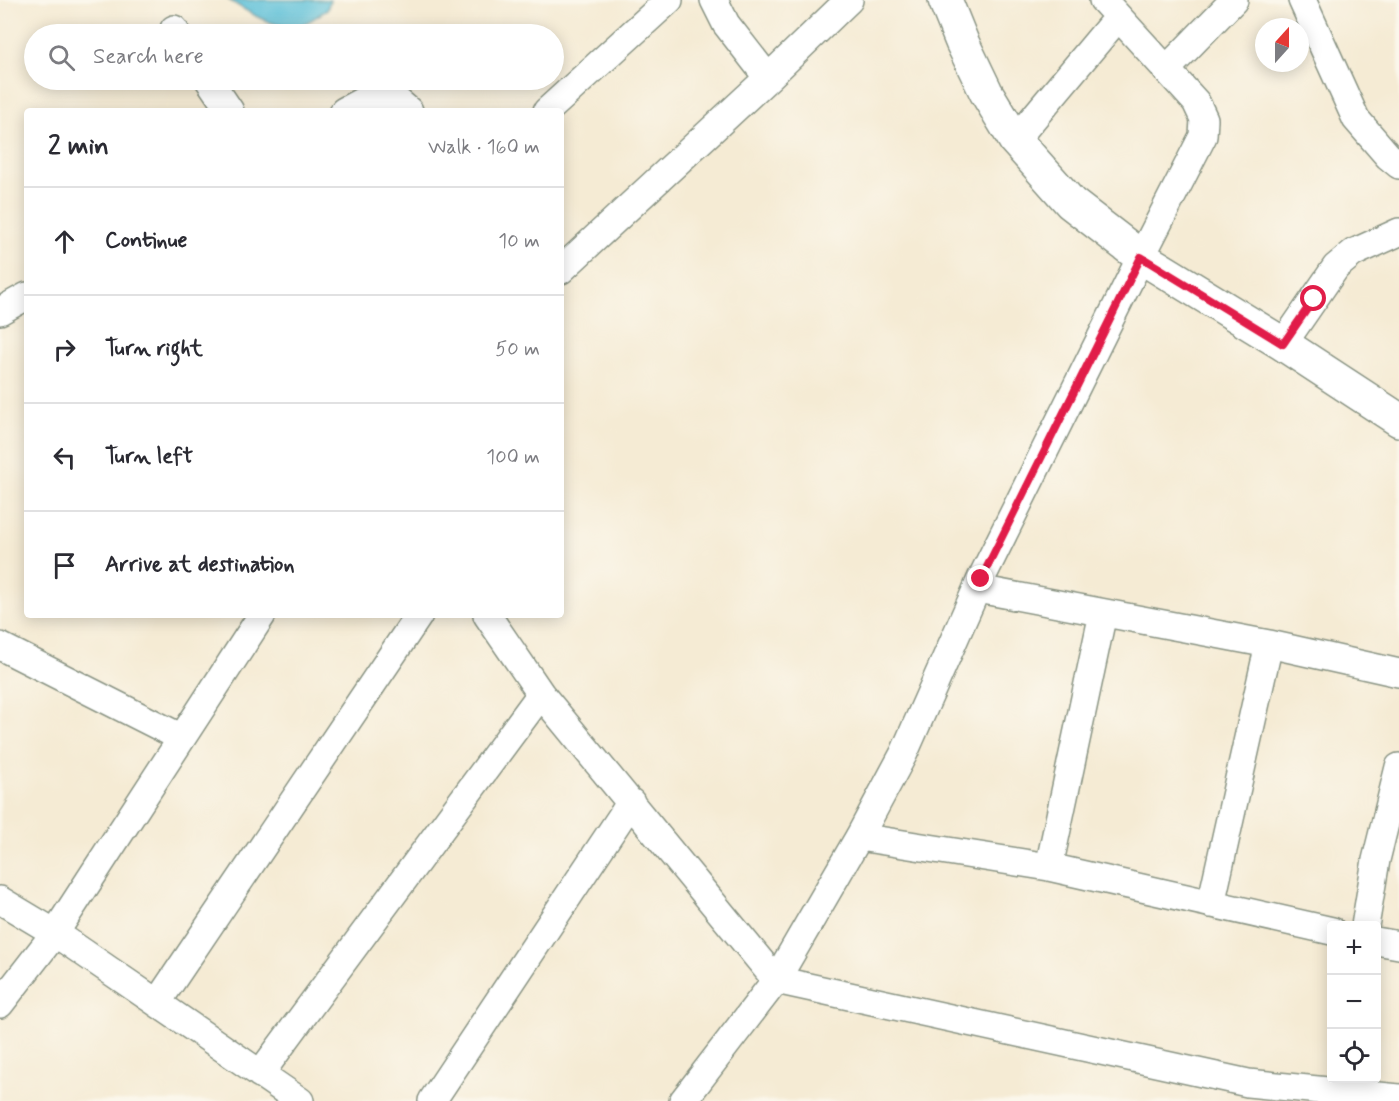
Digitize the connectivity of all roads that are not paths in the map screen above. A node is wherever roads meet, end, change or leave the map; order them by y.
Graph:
1 (669, 0) edge
2 (714, 0) edge
3 (849, 0) edge
4 (945, 0) edge
5 (1234, 0) edge
6 (1302, 0) edge
7 (1110, 8) edge
8 (1166, 70) junction
9 (768, 78) junction
10 (215, 90) edge
11 (228, 108) edge
12 (350, 108) edge
13 (405, 108) edge
14 (550, 108) edge
15 (1015, 140) junction
16 (1399, 165) edge
17 (1399, 232) edge
18 (1141, 257) junction
19 (564, 267) edge
20 (24, 298) edge
21 (0, 311) edge
22 (1283, 344) junction
23 (1399, 420) edge
24 (978, 589) junction
25 (1103, 613) junction
26 (260, 618) edge
27 (418, 618) edge
28 (489, 618) edge
29 (1269, 644) junction
30 (0, 646) edge
31 (1399, 672) edge
32 (540, 694) junction
33 (182, 738) junction
34 (1399, 767) edge
35 (631, 802) junction
36 (859, 837) junction
37 (1048, 867) junction
38 (0, 900) edge
39 (1211, 904) junction
40 (1366, 921) edge
41 (1327, 930) edge
42 (55, 933) junction
43 (1381, 942) edge
44 (1399, 945) edge
45 (776, 980) junction
46 (157, 1003) junction
47 (0, 1004) edge
48 (260, 1074) junction
49 (1246, 1092) edge
50 (1399, 1098) edge
51 (300, 1101) edge
52 (432, 1101) edge
53 (683, 1101) edge

1 - 14 street
2 - 9 street
3 - 9 street
4 - 15 main road
5 - 8 street
6 - 16 street
7 - 8 street
7 - 15 street
8 - 18 street
9 - 19 street
10 - 11 street
12 - 13 street
15 - 18 main road
17 - 22 street
18 - 22 main road
18 - 24 street
20 - 21 street
22 - 23 main road
24 - 25 street
24 - 36 street
25 - 29 street
25 - 37 street
26 - 33 street
27 - 46 street
28 - 32 street
29 - 31 street
29 - 39 street
30 - 33 street
32 - 35 street
32 - 48 street
33 - 42 street
34 - 40 street
35 - 45 street
35 - 52 street
36 - 37 street
36 - 45 street
37 - 39 street
38 - 42 street
39 - 41 street
42 - 46 street
42 - 47 street
43 - 44 street
45 - 49 street
45 - 53 street
46 - 48 street
48 - 51 street
49 - 50 street

